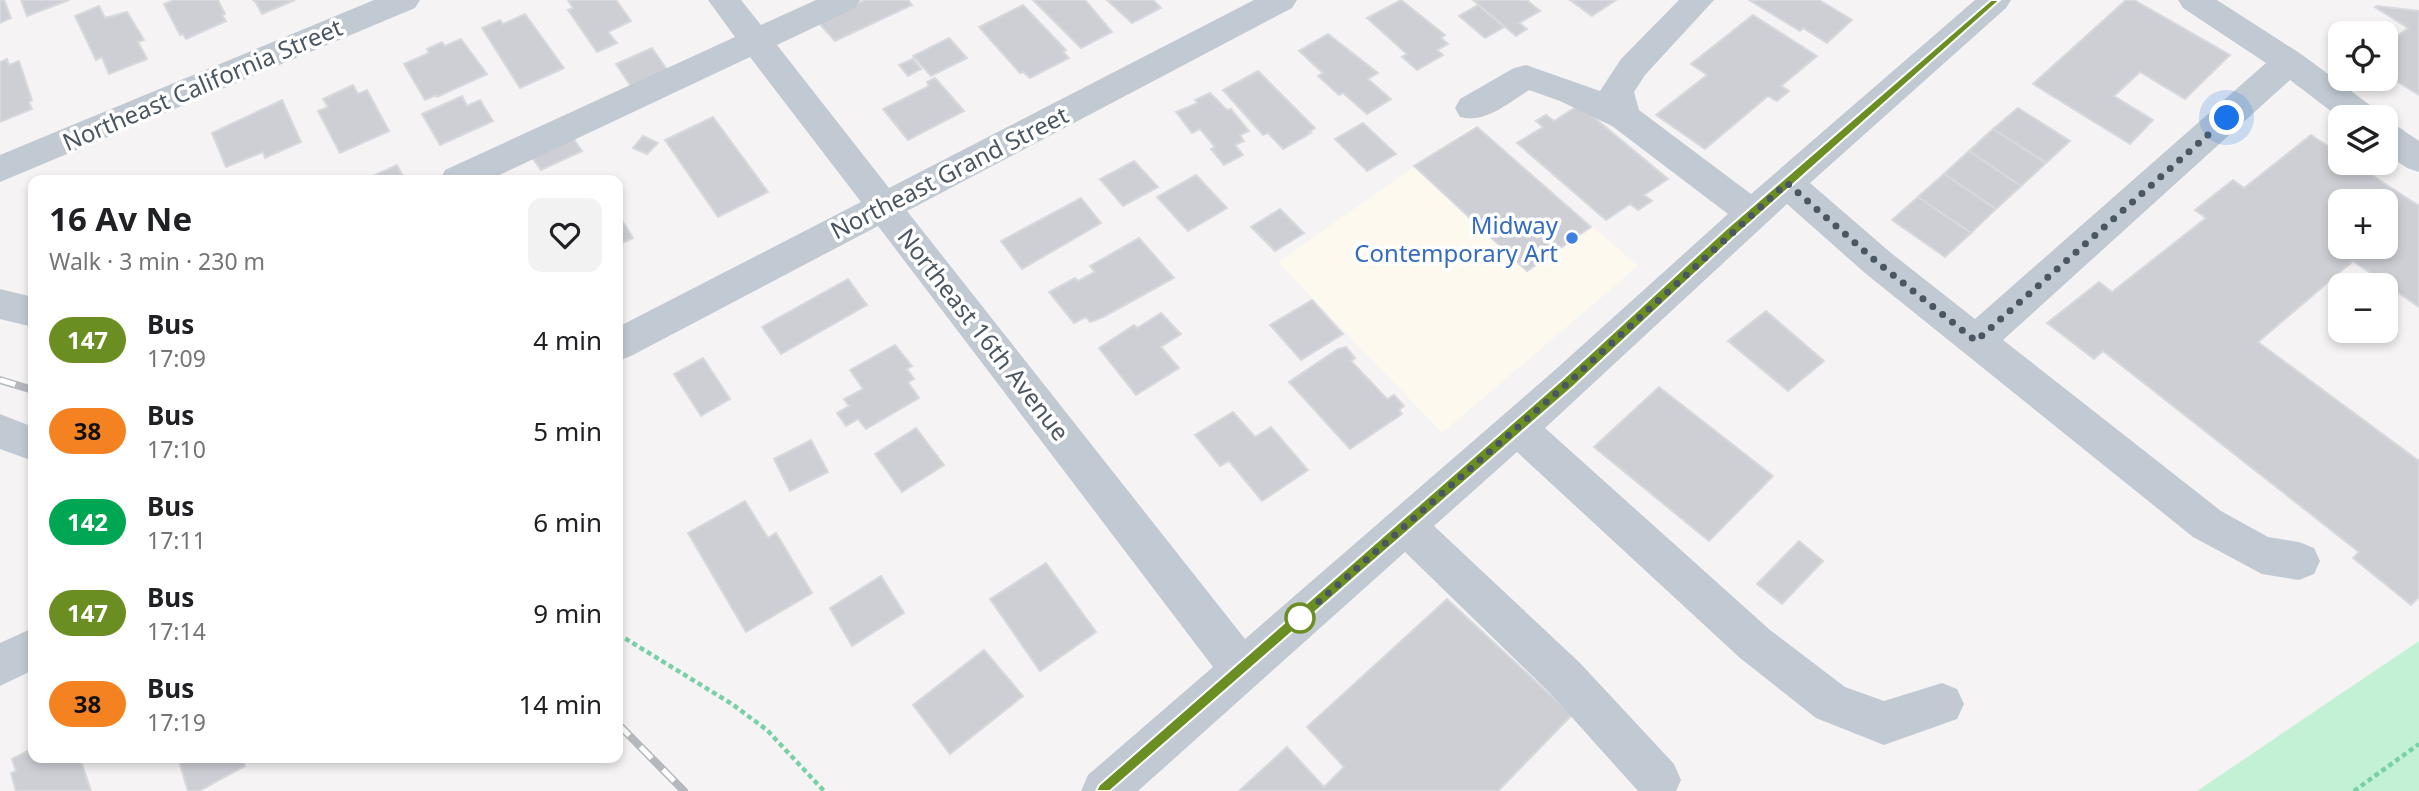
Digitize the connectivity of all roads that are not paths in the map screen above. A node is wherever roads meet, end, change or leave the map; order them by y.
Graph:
1 (404, 0) edge
2 (724, 0) edge
3 (844, 0) edge
4 (1281, 0) edge
5 (1698, 0) edge
6 (1995, 0) edge
7 (2194, 0) edge
8 (756, 41) junction
9 (2289, 62) junction
10 (2346, 105) edge
11 (1472, 108) dead end
12 (1624, 117) junction
13 (2398, 144) edge
14 (2419, 159) edge
15 (0, 169) edge
16 (468, 175) edge
17 (1787, 183) junction
18 (885, 206) junction
19 (1752, 213) junction
20 (0, 304) edge
21 (28, 311) edge
22 (1976, 341) junction
23 (623, 342) edge
24 (1518, 427) junction
25 (0, 431) edge
26 (28, 442) edge
27 (1405, 525) junction
28 (2299, 561) dead end
29 (28, 651) edge
30 (0, 666) edge
31 (1242, 670) junction
32 (1942, 705) dead end
33 (1658, 780) dead end
34 (1104, 791) edge

1 - 15 street, Northeast California Street
2 - 8 street, Northeast 16th Avenue
3 - 8 street
4 - 18 street, Northeast Grand Street
5 - 12 street
6 - 17 street
7 - 9 street
8 - 16 street
8 - 18 street, Northeast 16th Avenue
9 - 10 street
9 - 22 street
11 - 12 street
12 - 19 street
13 - 14 street
17 - 19 street
17 - 22 street
18 - 23 street, Northeast Grand Street
18 - 31 street, Northeast 16th Avenue
19 - 24 street
20 - 21 street
22 - 28 street
24 - 27 street
24 - 32 street
25 - 26 street
27 - 31 street
27 - 33 street
29 - 30 street
31 - 34 street

